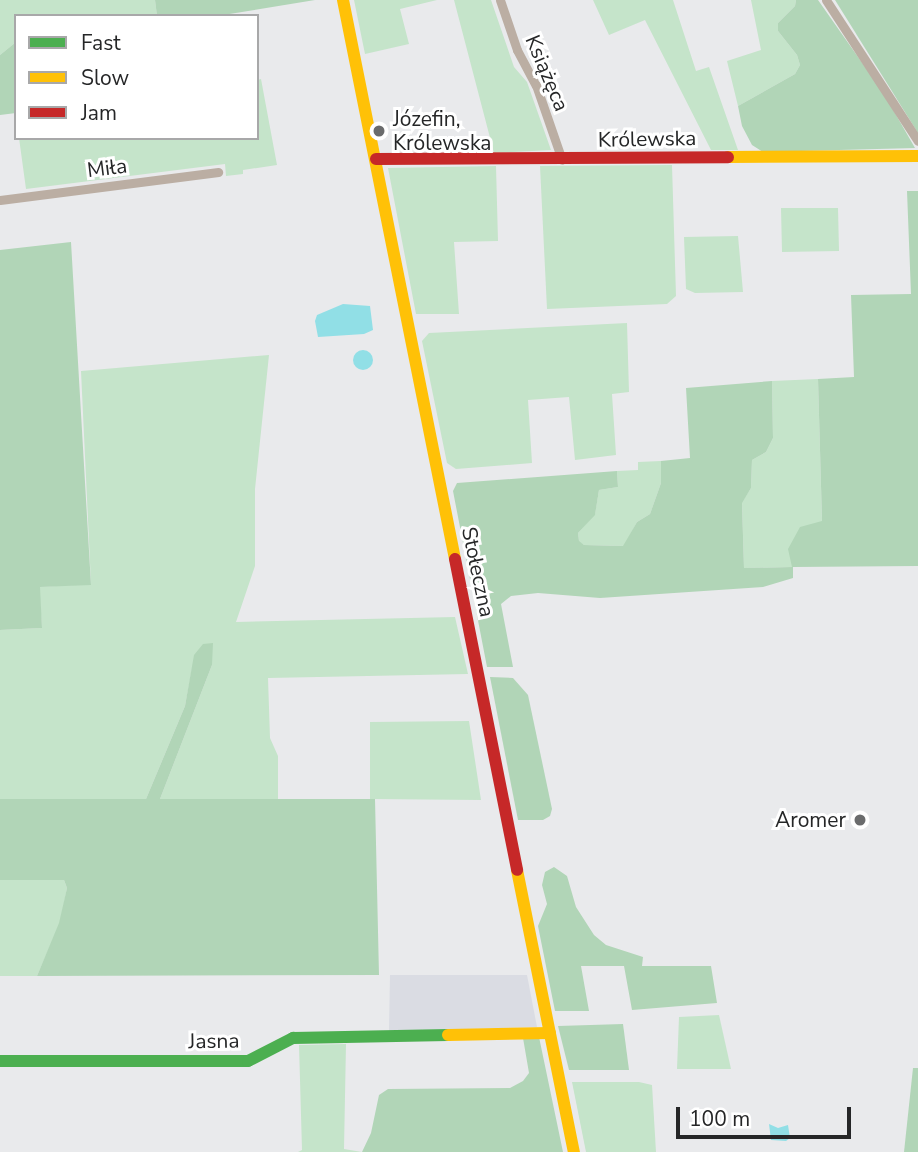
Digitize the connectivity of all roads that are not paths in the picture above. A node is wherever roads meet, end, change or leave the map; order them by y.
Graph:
1 (343, 0) edge
2 (500, 0) edge
3 (826, 0) edge
4 (918, 141) edge
5 (918, 156) edge
6 (376, 159) junction
7 (562, 160) junction
8 (218, 172) dead end
9 (0, 200) edge
10 (550, 1033) junction
11 (0, 1061) edge
12 (574, 1152) edge

1 - 6 street, Stołeczna
2 - 7 street, Książęca
3 - 4 street
5 - 7 street, Królewska
6 - 7 street, Królewska
6 - 10 street, Stołeczna
8 - 9 street, Miła
10 - 11 street, Jasna
10 - 12 street, Stołeczna

